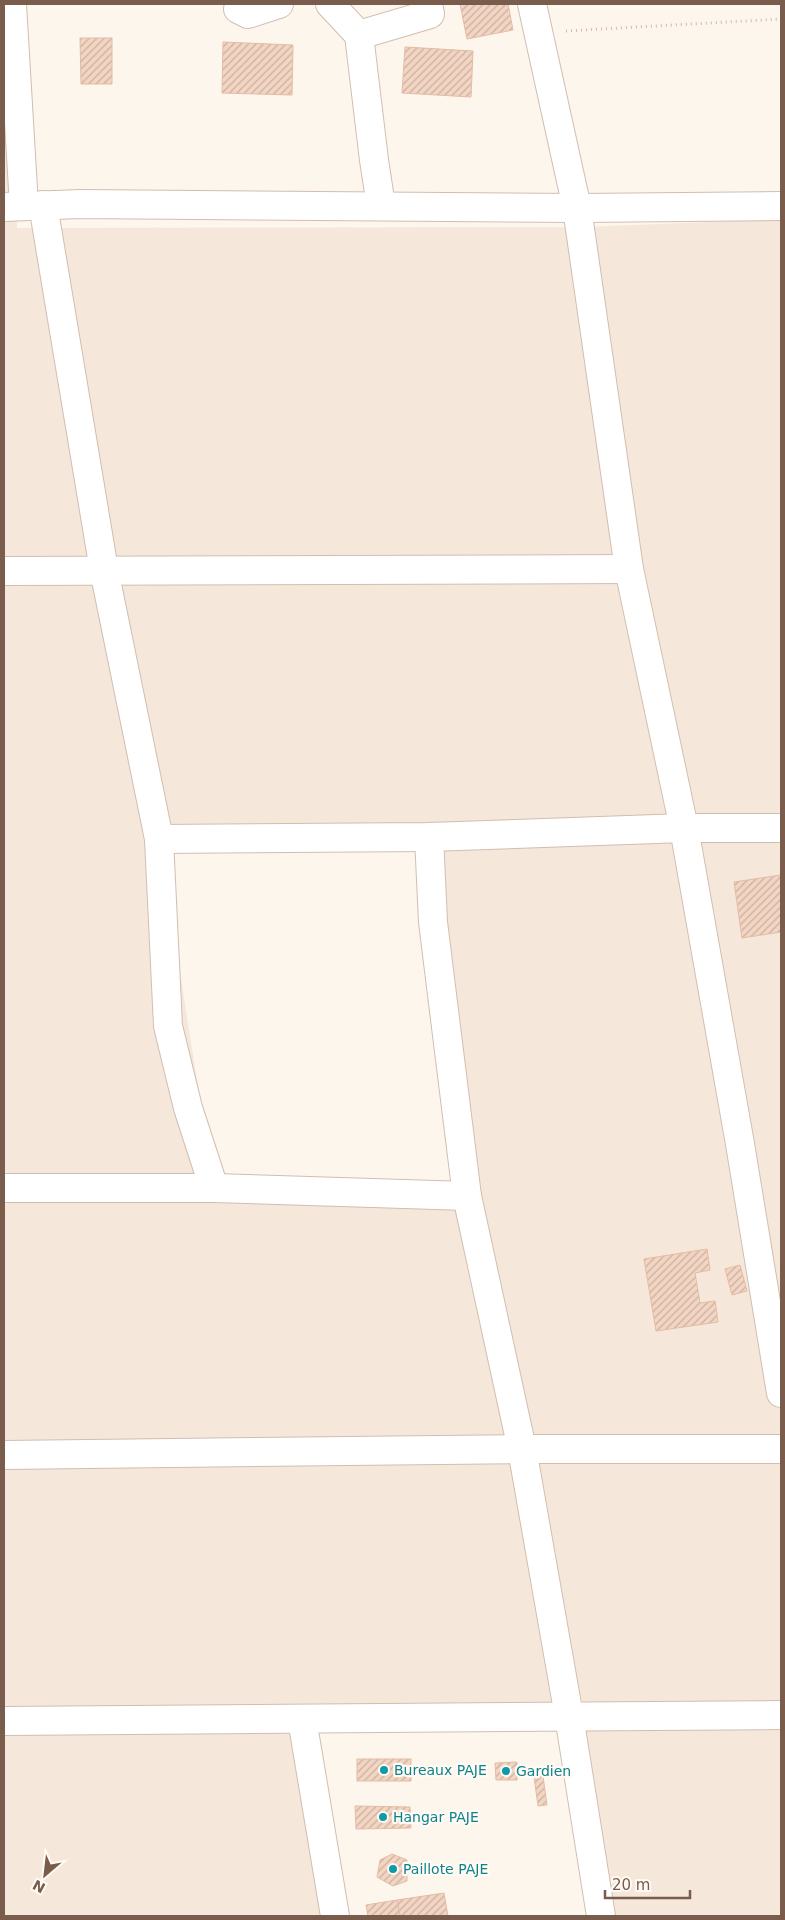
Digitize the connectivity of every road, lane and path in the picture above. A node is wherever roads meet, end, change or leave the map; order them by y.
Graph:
1 (12, 4) edge
2 (240, 4) edge
3 (279, 4) edge
4 (330, 4) edge
5 (428, 4) edge
6 (532, 4) edge
7 (781, 19) edge
8 (538, 32) junction
9 (359, 35) junction
10 (23, 206) edge
11 (382, 206) junction
12 (781, 206) edge
13 (577, 208) junction
14 (629, 569) junction
15 (104, 570) junction
16 (4, 571) edge
17 (684, 828) junction
18 (781, 828) edge
19 (429, 837) junction
20 (159, 839) junction
21 (4, 1188) edge
22 (214, 1188) junction
23 (467, 1196) junction
24 (781, 1393) edge
25 (522, 1449) junction
26 (781, 1449) edge
27 (4, 1455) edge
28 (781, 1715) edge
29 (569, 1716) junction
30 (302, 1719) junction
31 (4, 1721) edge
32 (335, 1916) edge
33 (601, 1916) edge

1 - 10 street
2 - 3 street
4 - 9 street
5 - 9 street
6 - 8 street
7 - 8 path
8 - 13 street
9 - 11 street
10 - 11 street
10 - 15 street
11 - 13 street
12 - 13 street
13 - 14 street
14 - 15 street
14 - 17 street
15 - 16 street
15 - 20 street
17 - 18 street
17 - 19 street
17 - 24 street
19 - 20 street
19 - 23 street
20 - 22 street
21 - 22 street
22 - 23 street
23 - 25 street
25 - 26 street
25 - 27 street
25 - 29 street
28 - 29 street
29 - 30 street
29 - 33 street
30 - 31 street
30 - 32 street

